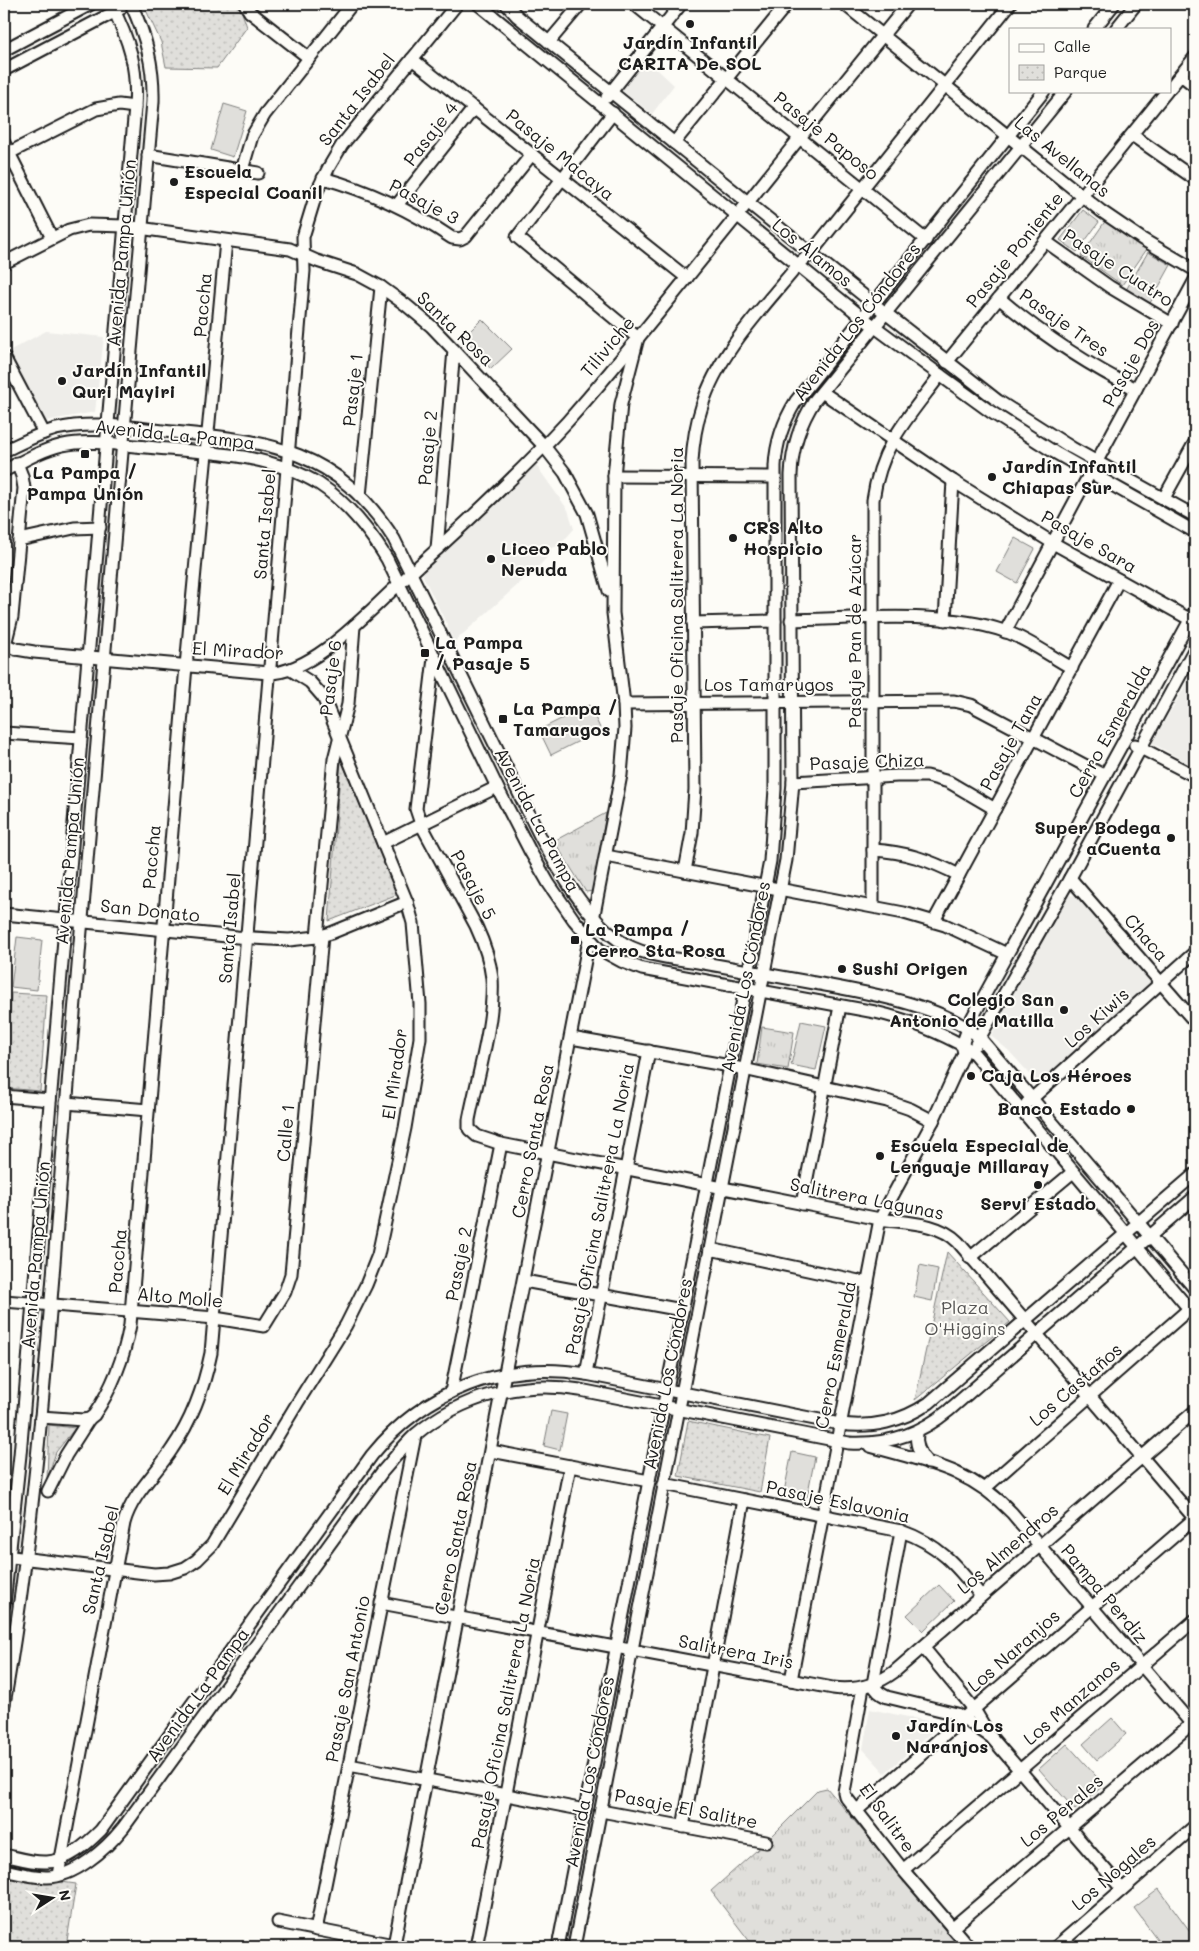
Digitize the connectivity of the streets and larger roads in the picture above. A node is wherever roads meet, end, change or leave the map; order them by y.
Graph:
1 (91, 4) edge
2 (131, 4) edge
3 (245, 4) edge
4 (352, 4) edge
5 (457, 4) edge
6 (478, 4) edge
7 (506, 4) edge
8 (581, 4) edge
9 (634, 4) edge
10 (682, 4) edge
11 (787, 4) edge
12 (844, 4) edge
13 (908, 4) edge
14 (1010, 4) edge
15 (1114, 4) edge
16 (1136, 4) edge
17 (113, 8) edge
18 (663, 27) junction
19 (1095, 28) edge
20 (1117, 28) edge
21 (882, 35) junction
22 (549, 42) junction
23 (4, 50) edge
24 (1195, 57) edge
25 (309, 58) junction
26 (412, 59) junction
27 (4, 70) edge
28 (1181, 75) junction
29 (727, 78) junction
30 (944, 85) junction
31 (1172, 86) edge
32 (1195, 86) edge
33 (611, 92) junction
34 (1043, 92) edge
35 (1065, 92) edge
36 (1166, 92) edge
37 (601, 104) junction
38 (135, 107) junction
39 (474, 108) junction
40 (612, 113) junction
41 (1132, 135) junction
42 (1008, 137) junction
43 (800, 138) junction
44 (674, 143) junction
45 (1021, 147) junction
46 (6, 148) edge
47 (532, 154) junction
48 (148, 155) junction
49 (242, 170) junction
50 (258, 173) dead end
51 (323, 178) junction
52 (562, 178) junction
53 (1195, 179) edge
54 (863, 188) junction
55 (1082, 196) junction
56 (748, 202) junction
57 (397, 205) junction
58 (738, 215) junction
59 (125, 226) junction
60 (142, 230) junction
61 (52, 238) junction
62 (926, 240) junction
63 (226, 241) junction
64 (1045, 241) junction
65 (811, 253) junction
66 (303, 255) junction
67 (4, 263) edge
68 (798, 265) junction
69 (1195, 270) edge
70 (687, 278) junction
71 (1195, 280) edge
72 (381, 287) junction
73 (999, 298) junction
74 (874, 304) junction
75 (886, 313) junction
76 (863, 318) junction
77 (1172, 324) junction
78 (875, 327) junction
79 (638, 338) junction
80 (454, 350) junction
81 (5, 362) edge
82 (947, 362) junction
83 (940, 375) junction
84 (1136, 389) junction
85 (822, 392) junction
86 (108, 425) junction
87 (125, 427) junction
88 (44, 433) junction
89 (209, 435) junction
90 (892, 439) junction
91 (1195, 442) edge
92 (107, 444) junction
93 (123, 445) junction
94 (544, 446) junction
95 (288, 451) junction
96 (4, 452) edge
97 (207, 453) junction
98 (1096, 461) junction
99 (17, 463) junction
100 (287, 469) junction
101 (4, 470) edge
102 (1090, 474) junction
103 (614, 476) junction
104 (691, 476) junction
105 (775, 477) junction
106 (953, 481) junction
107 (360, 496) junction
108 (1164, 498) junction
109 (1195, 516) edge
110 (100, 527) junction
111 (1195, 532) edge
112 (19, 540) junction
113 (1052, 543) junction
114 (437, 549) junction
115 (411, 573) junction
116 (1119, 580) junction
117 (399, 584) junction
118 (613, 613) junction
119 (1193, 616) edge
120 (872, 619) junction
121 (791, 620) junction
122 (945, 620) junction
123 (775, 622) junction
124 (694, 623) junction
125 (354, 626) junction
126 (1005, 632) junction
127 (4, 646) edge
128 (1195, 648) edge
129 (88, 657) junction
130 (434, 658) junction
131 (105, 659) junction
132 (186, 666) junction
133 (1072, 668) junction
134 (290, 670) junction
135 (270, 673) junction
136 (775, 702) junction
137 (792, 702) junction
138 (873, 702) junction
139 (695, 703) junction
140 (624, 704) junction
141 (4, 733) edge
142 (340, 734) junction
143 (81, 738) junction
144 (1033, 738) junction
145 (1125, 741) junction
146 (1140, 748) junction
147 (1105, 776) junction
148 (1195, 776) edge
149 (873, 777) junction
150 (793, 782) junction
151 (497, 787) junction
152 (1108, 807) junction
153 (995, 809) junction
154 (421, 824) junction
155 (383, 843) junction
156 (873, 850) junction
157 (606, 856) junction
158 (685, 872) junction
159 (959, 875) junction
160 (1070, 878) junction
161 (766, 887) junction
162 (781, 889) junction
163 (407, 902) junction
164 (873, 906) junction
165 (4, 914) edge
166 (594, 916) junction
167 (66, 920) junction
168 (934, 921) junction
169 (82, 922) junction
170 (164, 930) junction
171 (319, 936) junction
172 (247, 938) junction
173 (590, 940) junction
174 (1195, 952) edge
175 (1007, 954) junction
176 (748, 971) junction
177 (764, 974) junction
178 (1162, 983) junction
179 (745, 988) junction
180 (760, 990) junction
181 (840, 1006) junction
182 (1195, 1022) edge
183 (968, 1027) junction
184 (571, 1038) junction
185 (980, 1038) junction
186 (966, 1050) junction
187 (649, 1052) junction
188 (730, 1066) junction
189 (745, 1069) junction
190 (825, 1087) junction
191 (4, 1096) edge
192 (1032, 1099) junction
193 (50, 1100) junction
194 (66, 1103) junction
195 (1020, 1109) junction
196 (148, 1110) junction
197 (933, 1122) junction
198 (469, 1129) joint
199 (501, 1144) junction
200 (549, 1154) junction
201 (626, 1169) junction
202 (1072, 1172) junction
203 (1195, 1174) edge
204 (706, 1185) junction
205 (722, 1188) junction
206 (1195, 1197) edge
207 (802, 1204) junction
208 (880, 1219) junction
209 (1138, 1223) junction
210 (1125, 1234) junction
211 (1150, 1236) junction
212 (1136, 1248) junction
213 (710, 1249) junction
214 (970, 1258) junction
215 (524, 1281) junction
216 (868, 1282) junction
217 (1195, 1289) edge
218 (601, 1295) junction
219 (4, 1301) edge
220 (32, 1304) junction
221 (49, 1305) junction
222 (682, 1310) junction
223 (131, 1311) junction
224 (1192, 1313) edge
225 (215, 1318) junction
226 (1025, 1321) junction
227 (264, 1326) joint
228 (1036, 1335) junction
229 (586, 1374) junction
230 (506, 1375) junction
231 (666, 1390) junction
232 (503, 1391) junction
233 (451, 1392) junction
234 (682, 1393) junction
235 (1090, 1397) junction
236 (663, 1406) junction
237 (679, 1409) junction
238 (1195, 1411) edge
239 (41, 1417) junction
240 (90, 1419) junction
241 (840, 1424) junction
242 (917, 1432) junction
243 (415, 1436) junction
244 (837, 1441) junction
245 (861, 1444) junction
246 (491, 1451) junction
247 (1142, 1457) junction
248 (928, 1463) junction
249 (570, 1466) junction
250 (649, 1481) junction
251 (664, 1484) junction
252 (985, 1488) junction
253 (48, 1492) dead end
254 (744, 1500) junction
255 (823, 1515) junction
256 (1195, 1519) edge
257 (901, 1531) junction
258 (1039, 1546) junction
259 (7, 1556) edge
260 (27, 1559) junction
261 (114, 1570) junction
262 (981, 1596) junction
263 (381, 1603) junction
264 (4, 1604) edge
265 (1092, 1607) junction
266 (458, 1618) junction
267 (1195, 1620) edge
268 (538, 1633) junction
269 (616, 1647) junction
270 (923, 1647) junction
271 (632, 1650) junction
272 (713, 1666) junction
273 (1142, 1666) junction
274 (791, 1680) junction
275 (868, 1685) junction
276 (833, 1688) joint
277 (4, 1704) edge
278 (974, 1709) junction
279 (964, 1718) junction
280 (1194, 1724) edge
281 (991, 1737) junction
282 (349, 1765) junction
283 (1019, 1770) junction
284 (426, 1779) junction
285 (506, 1795) junction
286 (585, 1810) junction
287 (600, 1811) junction
288 (856, 1811) junction
289 (683, 1826) junction
290 (1195, 1826) edge
291 (1069, 1828) junction
292 (766, 1842) dead end
293 (4, 1855) edge
294 (61, 1859) junction
295 (4, 1870) edge
296 (903, 1870) junction
297 (58, 1875) junction
298 (1122, 1889) junction
299 (278, 1922) dead end
300 (952, 1928) junction
301 (316, 1930) junction
302 (399, 1946) edge
303 (476, 1947) edge
304 (558, 1947) edge
305 (574, 1947) edge
306 (969, 1947) edge
307 (1056, 1947) edge

1 - 23 street
2 - 17 street
2 - 48 street, Avenida Pampa Unión
3 - 25 street
4 - 25 street
5 - 26 street, Santa Isabel
6 - 37 street, Los Álamos
7 - 22 street, Los Álamos
8 - 22 street
9 - 18 street, Pasaje Paposo
10 - 18 street
11 - 29 street
12 - 21 street, Las Avellanas
13 - 21 street, Tiliviche
14 - 30 street, Pasaje Oficina Salitrera La Noria
15 - 19 street
16 - 20 street
17 - 27 street
17 - 38 street, Avenida Pampa Unión
18 - 29 street, Pasaje Paposo
18 - 33 street
21 - 30 street, Las Avellanas
21 - 43 street, Tiliviche
22 - 33 street, Los Álamos
24 - 28 street
25 - 49 street
26 - 39 street, Pasaje Macaya
26 - 51 street, Santa Isabel
28 - 31 street
28 - 32 street
29 - 43 street, Pasaje Paposo
29 - 44 street
30 - 42 street, Las Avellanas
30 - 54 street, Pasaje Oficina Salitrera La Noria
33 - 37 street
33 - 44 street, Los Álamos
34 - 42 street, Avenida Los Cóndores
35 - 45 street, Avenida Los Cóndores
36 - 41 street, Pasaje Poniente
37 - 40 street, Los Álamos
38 - 46 street
38 - 59 street, Avenida Pampa Unión
39 - 47 street, Pasaje Macaya
39 - 57 street, Pasaje 4
40 - 52 street
40 - 58 street, Los Álamos
41 - 53 street
41 - 55 street, Pasaje Poniente
42 - 45 street, Las Avellanas
42 - 62 street, Avenida Los Cóndores
43 - 54 street, Pasaje Paposo
43 - 56 street, Tiliviche
44 - 56 street, Los Álamos
45 - 55 street, Las Avellanas
45 - 75 street, Avenida Los Cóndores
46 - 61 street
47 - 52 street, Pasaje Macaya
47 - 57 street, Pasaje 3
48 - 49 street
48 - 60 street, Avenida Pampa Unión
49 - 50 street
51 - 57 street, Pasaje 3
51 - 66 street, Santa Isabel
52 - 70 street, Pasaje Macaya
52 - 79 street
54 - 62 street, Pasaje Paposo
54 - 65 street, Pasaje Oficina Salitrera La Noria
55 - 64 street, Pasaje Poniente
55 - 69 street, Las Avellanas
56 - 58 street, Tiliviche
56 - 65 street, Los Álamos
58 - 68 street, Los Álamos
58 - 70 street, Tiliviche
59 - 60 street, Santa Rosa
59 - 61 street, Santa Rosa
59 - 86 street, Avenida Pampa Unión
60 - 63 street, Santa Rosa
60 - 87 street, Avenida Pampa Unión
61 - 67 street, Santa Rosa
62 - 74 street, Avenida Los Cóndores
63 - 66 street, Santa Rosa
63 - 89 street, Paccha
64 - 73 street, Pasaje Poniente
64 - 77 street, Pasaje Cuatro
65 - 68 street, Pasaje Oficina Salitrera La Noria
65 - 74 street, Los Álamos
66 - 72 street, Santa Rosa
66 - 95 street, Santa Isabel
68 - 76 street, Los Álamos
68 - 104 street, Pasaje Oficina Salitrera La Noria
70 - 79 street, Tiliviche
71 - 77 street, Pasaje Dos
72 - 80 street, Santa Rosa
72 - 107 street, Pasaje 1
73 - 82 street, Pasaje Poniente
73 - 84 street, Pasaje Tres
74 - 75 street, Los Álamos
74 - 76 street, Avenida Los Cóndores
75 - 78 street, Avenida Los Cóndores
75 - 82 street, Los Álamos
76 - 78 street, Los Álamos
76 - 105 street, Avenida Los Cóndores
77 - 84 street, Pasaje Dos
78 - 83 street, Los Álamos
78 - 85 street, Avenida Los Cóndores
79 - 94 street, Tiliviche
79 - 103 street, Cerro Santa Rosa
80 - 94 street, Santa Rosa
80 - 114 street, Pasaje 2
81 - 88 street
82 - 98 street, Los Álamos
83 - 90 street, Pasaje Pan de Azúcar
83 - 102 street, Los Álamos
84 - 98 street, Pasaje Dos
85 - 90 street, Pasaje Sara
85 - 121 street, Avenida Los Cóndores
86 - 87 street, Avenida La Pampa
86 - 88 street, Avenida La Pampa
86 - 92 street, Avenida Pampa Unión
87 - 89 street, Avenida La Pampa
87 - 93 street, Avenida Pampa Unión
88 - 96 street, Avenida La Pampa
89 - 95 street, Avenida La Pampa
89 - 97 street, Paccha
90 - 106 street, Pasaje Sara
90 - 120 street, Pasaje Pan de Azúcar
91 - 108 street
92 - 93 street, Avenida La Pampa
92 - 99 street, Avenida La Pampa
92 - 110 street, Avenida Pampa Unión
93 - 97 street, Avenida La Pampa
93 - 131 street, Avenida Pampa Unión
94 - 114 street, Tiliviche
94 - 118 street, Santa Rosa
95 - 100 street, Santa Isabel
95 - 107 street, Avenida La Pampa
97 - 100 street, Avenida La Pampa
97 - 132 street, Paccha
98 - 108 street, Los Álamos
99 - 101 street, Avenida La Pampa
99 - 112 street
100 - 117 street, Avenida La Pampa
100 - 135 street, Santa Isabel
102 - 111 street, Los Álamos
102 - 113 street
103 - 104 street
103 - 118 street, Cerro Santa Rosa
104 - 105 street
104 - 124 street, Pasaje Oficina Salitrera La Noria
105 - 123 street, Avenida Los Cóndores
106 - 113 street, Pasaje Sara
106 - 122 street
107 - 115 street, Avenida La Pampa
108 - 109 street, Los Álamos
110 - 112 street
110 - 129 street, Avenida Pampa Unión
112 - 127 street
113 - 116 street, Pasaje Sara
113 - 126 street
114 - 115 street, Tiliviche
115 - 117 street, Tiliviche
115 - 166 street, Avenida La Pampa
116 - 119 street, Pasaje Sara
116 - 133 street, Pasaje Tana
117 - 125 street, Tiliviche
117 - 130 street, Avenida La Pampa
118 - 140 street, Cerro Santa Rosa
119 - 145 street, Cerro Esmeralda
120 - 121 street
120 - 122 street
120 - 138 street, Pasaje Pan de Azúcar
121 - 137 street, Avenida Los Cóndores
122 - 126 street
123 - 124 street
123 - 136 street, Avenida Los Cóndores
124 - 139 street, Pasaje Oficina Salitrera La Noria
125 - 134 street, Tiliviche
125 - 142 street, Pasaje 6
126 - 133 street
127 - 129 street, El Mirador
128 - 146 street, Cerro Esmeralda
129 - 131 street, El Mirador
129 - 143 street, Avenida Pampa Unión
130 - 151 street, Avenida La Pampa
130 - 154 street, Pasaje 5
131 - 132 street, El Mirador
131 - 169 street, Avenida Pampa Unión
132 - 135 street, El Mirador
132 - 170 street, Paccha
133 - 144 street, Pasaje Tana
134 - 135 street, El Mirador
134 - 142 street, El Mirador
135 - 172 street, Santa Isabel
136 - 137 street, Los Tamarugos
136 - 139 street, Los Tamarugos
136 - 161 street, Avenida Los Cóndores
137 - 138 street, Los Tamarugos
137 - 150 street, Avenida Los Cóndores
138 - 144 street, Los Tamarugos
138 - 149 street, Pasaje Pan de Azúcar
139 - 140 street, Los Tamarugos
139 - 158 street, Pasaje Oficina Salitrera La Noria
140 - 157 street, Cerro Santa Rosa
141 - 143 street
142 - 155 street, El Mirador
142 - 171 street, Pasaje 6
143 - 167 street, Avenida Pampa Unión
144 - 147 street, Los Tamarugos
144 - 153 street, Pasaje Tana
145 - 146 street
145 - 147 street, Cerro Esmeralda
146 - 148 street
146 - 152 street, Cerro Esmeralda
147 - 152 street
147 - 175 street, Cerro Esmeralda
149 - 150 street, Pasaje Chiza
149 - 153 street, Pasaje Chiza
149 - 156 street, Pasaje Pan de Azúcar
150 - 162 street, Avenida Los Cóndores
151 - 154 street
151 - 173 street, Avenida La Pampa
152 - 160 street, Cerro Esmeralda
153 - 159 street, Pasaje Tana
154 - 155 street
154 - 198 street, Pasaje 5
155 - 163 street, El Mirador
156 - 159 street
156 - 164 street, Pasaje Pan de Azúcar
157 - 158 street
157 - 166 street, Cerro Santa Rosa
158 - 161 street
159 - 168 street, Pasaje Tana
160 - 178 street, Chaca
160 - 185 street, Cerro Esmeralda
161 - 162 street
161 - 176 street, Avenida Los Cóndores
162 - 164 street
162 - 177 street, Avenida Los Cóndores
163 - 171 street, San Donato
163 - 261 street, El Mirador
164 - 168 street
165 - 167 street, San Donato
166 - 173 street, Cerro Santa Rosa
166 - 176 street, Avenida La Pampa
167 - 169 street, San Donato
167 - 193 street, Avenida Pampa Unión
168 - 175 street
169 - 170 street, San Donato
169 - 194 street, Avenida Pampa Unión
170 - 172 street, San Donato
170 - 196 street, Paccha
171 - 172 street, San Donato
171 - 227 street, Calle 1
172 - 225 street, Santa Isabel
173 - 179 street, Avenida La Pampa
173 - 184 street, Cerro Santa Rosa
174 - 178 street, Los Kiwis
175 - 183 street, Cerro Esmeralda
176 - 177 street, Avenida La Pampa
176 - 179 street, Avenida Los Cóndores
177 - 180 street, Avenida Los Cóndores
177 - 183 street, Avenida La Pampa
178 - 182 street, Chaca
178 - 192 street, Los Kiwis
179 - 180 street, Avenida La Pampa
179 - 188 street, Avenida Los Cóndores
180 - 181 street, Avenida La Pampa
180 - 189 street, Avenida Los Cóndores
181 - 186 street, Avenida La Pampa
181 - 190 street
183 - 185 street, Avenida La Pampa
183 - 186 street, Cerro Esmeralda
184 - 187 street
184 - 200 street, Cerro Santa Rosa
185 - 186 street, Cerro Esmeralda
185 - 192 street, Avenida La Pampa
186 - 195 street, Avenida La Pampa
186 - 197 street, Cerro Esmeralda
187 - 188 street
187 - 201 street, Pasaje Oficina Salitrera La Noria
188 - 189 street
188 - 204 street, Avenida Los Cóndores
189 - 190 street
189 - 205 street, Avenida Los Cóndores
190 - 197 street
190 - 207 street
191 - 193 street
192 - 195 street, Los Kiwis
192 - 209 street, Avenida La Pampa
193 - 220 street, Avenida Pampa Unión
194 - 196 street
194 - 221 street, Avenida Pampa Unión
195 - 202 street, Avenida La Pampa
196 - 223 street, Paccha
197 - 208 street, Cerro Esmeralda
198 - 199 street, Salitrera Lagunas
199 - 200 street, Salitrera Lagunas
199 - 233 street, Pasaje 2
200 - 201 street, Salitrera Lagunas
200 - 215 street, Cerro Santa Rosa
201 - 204 street, Salitrera Lagunas
201 - 218 street, Pasaje Oficina Salitrera La Noria
202 - 210 street, Avenida La Pampa
202 - 214 street
203 - 209 street, Avenida La Pampa
204 - 205 street, Salitrera Lagunas
204 - 222 street, Avenida Los Cóndores
205 - 207 street, Salitrera Lagunas
205 - 213 street, Avenida Los Cóndores
206 - 211 street
207 - 208 street, Salitrera Lagunas
208 - 214 street, Salitrera Lagunas
208 - 216 street, Cerro Esmeralda
209 - 210 street, Avenida La Pampa
209 - 211 street, Avenida La Pampa
210 - 212 street, Avenida La Pampa
210 - 226 street, Avenida La Pampa
211 - 212 street
211 - 217 street, Avenida La Pampa
212 - 224 street, Avenida La Pampa
212 - 228 street
213 - 216 street
213 - 234 street, Avenida Los Cóndores
214 - 226 street, Salitrera Lagunas
215 - 218 street
215 - 230 street, Cerro Santa Rosa
216 - 241 street, Cerro Esmeralda
218 - 222 street
218 - 229 street, Pasaje Oficina Salitrera La Noria
219 - 220 street, Alto Molle
220 - 221 street, Alto Molle
220 - 259 street, Avenida Pampa Unión
221 - 223 street, Alto Molle
221 - 239 street, Avenida Pampa Unión
222 - 231 street, Avenida Los Cóndores
223 - 225 street, Alto Molle
223 - 240 street, Paccha
224 - 235 street, Los Castaños
225 - 227 street, Alto Molle
225 - 261 street, Santa Isabel
226 - 228 street, Salitrera Lagunas
226 - 241 street, Avenida La Pampa
228 - 235 street, Salitrera Lagunas
228 - 242 street
229 - 230 street, Avenida La Pampa
229 - 231 street, Avenida La Pampa
230 - 232 street, Cerro Santa Rosa
230 - 233 street, Avenida La Pampa
231 - 234 street, Avenida La Pampa
231 - 236 street, Avenida Los Cóndores
232 - 236 street, Avenida La Pampa
232 - 243 street, Avenida La Pampa
232 - 246 street, Cerro Santa Rosa
233 - 294 street, Avenida La Pampa
234 - 237 street, Avenida Los Cóndores
234 - 241 street, Avenida La Pampa
235 - 247 street, Salitrera Lagunas
235 - 252 street, Los Castaños
236 - 237 street, Avenida La Pampa
236 - 250 street, Avenida Los Cóndores
237 - 244 street, Avenida La Pampa
237 - 251 street, Avenida Los Cóndores
238 - 247 street, Los Almendros
239 - 240 street
239 - 260 street, Avenida Pampa Unión
240 - 253 street, Paccha
241 - 244 street, Cerro Esmeralda
242 - 245 street
242 - 248 street
243 - 263 street, Pasaje San Antonio
243 - 297 street, Avenida La Pampa
244 - 245 street, Avenida La Pampa
244 - 255 street, Cerro Esmeralda
245 - 248 street, Pampa Perdiz
246 - 249 street
246 - 266 street, Cerro Santa Rosa
247 - 256 street, Salitrera Lagunas
247 - 258 street, Los Almendros
248 - 252 street, Pampa Perdiz
249 - 250 street
249 - 268 street, Pasaje Oficina Salitrera La Noria
250 - 269 street, Avenida Los Cóndores
251 - 254 street, Pasaje Eslavonia
251 - 271 street, Avenida Los Cóndores
252 - 258 street, Pampa Perdiz
254 - 255 street, Pasaje Eslavonia
254 - 272 street
255 - 257 street, Pasaje Eslavonia
255 - 274 street, Cerro Esmeralda
256 - 265 street, Los Naranjos
257 - 262 street, Pasaje Eslavonia
257 - 275 street, El Salitre
258 - 262 street, Los Almendros
258 - 265 street, Pampa Perdiz
259 - 260 street, El Mirador
259 - 264 street, Avenida Pampa Unión
260 - 261 street, El Mirador
260 - 277 street, Avenida Pampa Unión
261 - 294 street, Santa Isabel
262 - 270 street, Los Almendros
263 - 266 street
263 - 282 street, Pasaje San Antonio
265 - 273 street, Pampa Perdiz
265 - 278 street, Los Naranjos
266 - 268 street
266 - 284 street, Cerro Santa Rosa
267 - 273 street, Los Manzanos
268 - 269 street
268 - 285 street, Pasaje Oficina Salitrera La Noria
269 - 271 street
269 - 286 street, Avenida Los Cóndores
270 - 275 street, Los Almendros
270 - 278 street
271 - 272 street, Salitrera Iris
271 - 287 street, Avenida Los Cóndores
272 - 274 street, Salitrera Iris
272 - 289 street
273 - 280 street, Pampa Perdiz
273 - 283 street, Los Manzanos
274 - 276 street, Salitrera Iris
275 - 276 street, Los Almendros
275 - 279 street
275 - 288 street, El Salitre
278 - 279 street, Los Naranjos
278 - 281 street
279 - 281 street
279 - 288 street, Los Naranjos
280 - 291 street, Los Perales
281 - 283 street
282 - 284 street
282 - 301 street, Pasaje San Antonio
283 - 291 street
283 - 296 street, Los Manzanos
284 - 285 street
284 - 302 street, Cerro Santa Rosa
285 - 286 street
285 - 303 street, Pasaje Oficina Salitrera La Noria
286 - 304 street, Avenida Los Cóndores
287 - 289 street, Pasaje El Salitre
287 - 305 street, Avenida Los Cóndores
288 - 296 street, El Salitre
289 - 292 street, Pasaje El Salitre
290 - 298 street, Los Nogales
291 - 298 street
291 - 300 street, Los Perales
293 - 294 street, Avenida La Pampa
294 - 297 street, Santa Isabel
295 - 297 street, Avenida La Pampa
296 - 300 street, El Salitre
298 - 307 street, Los Nogales
299 - 301 street
300 - 306 street, El Salitre
301 - 302 street

